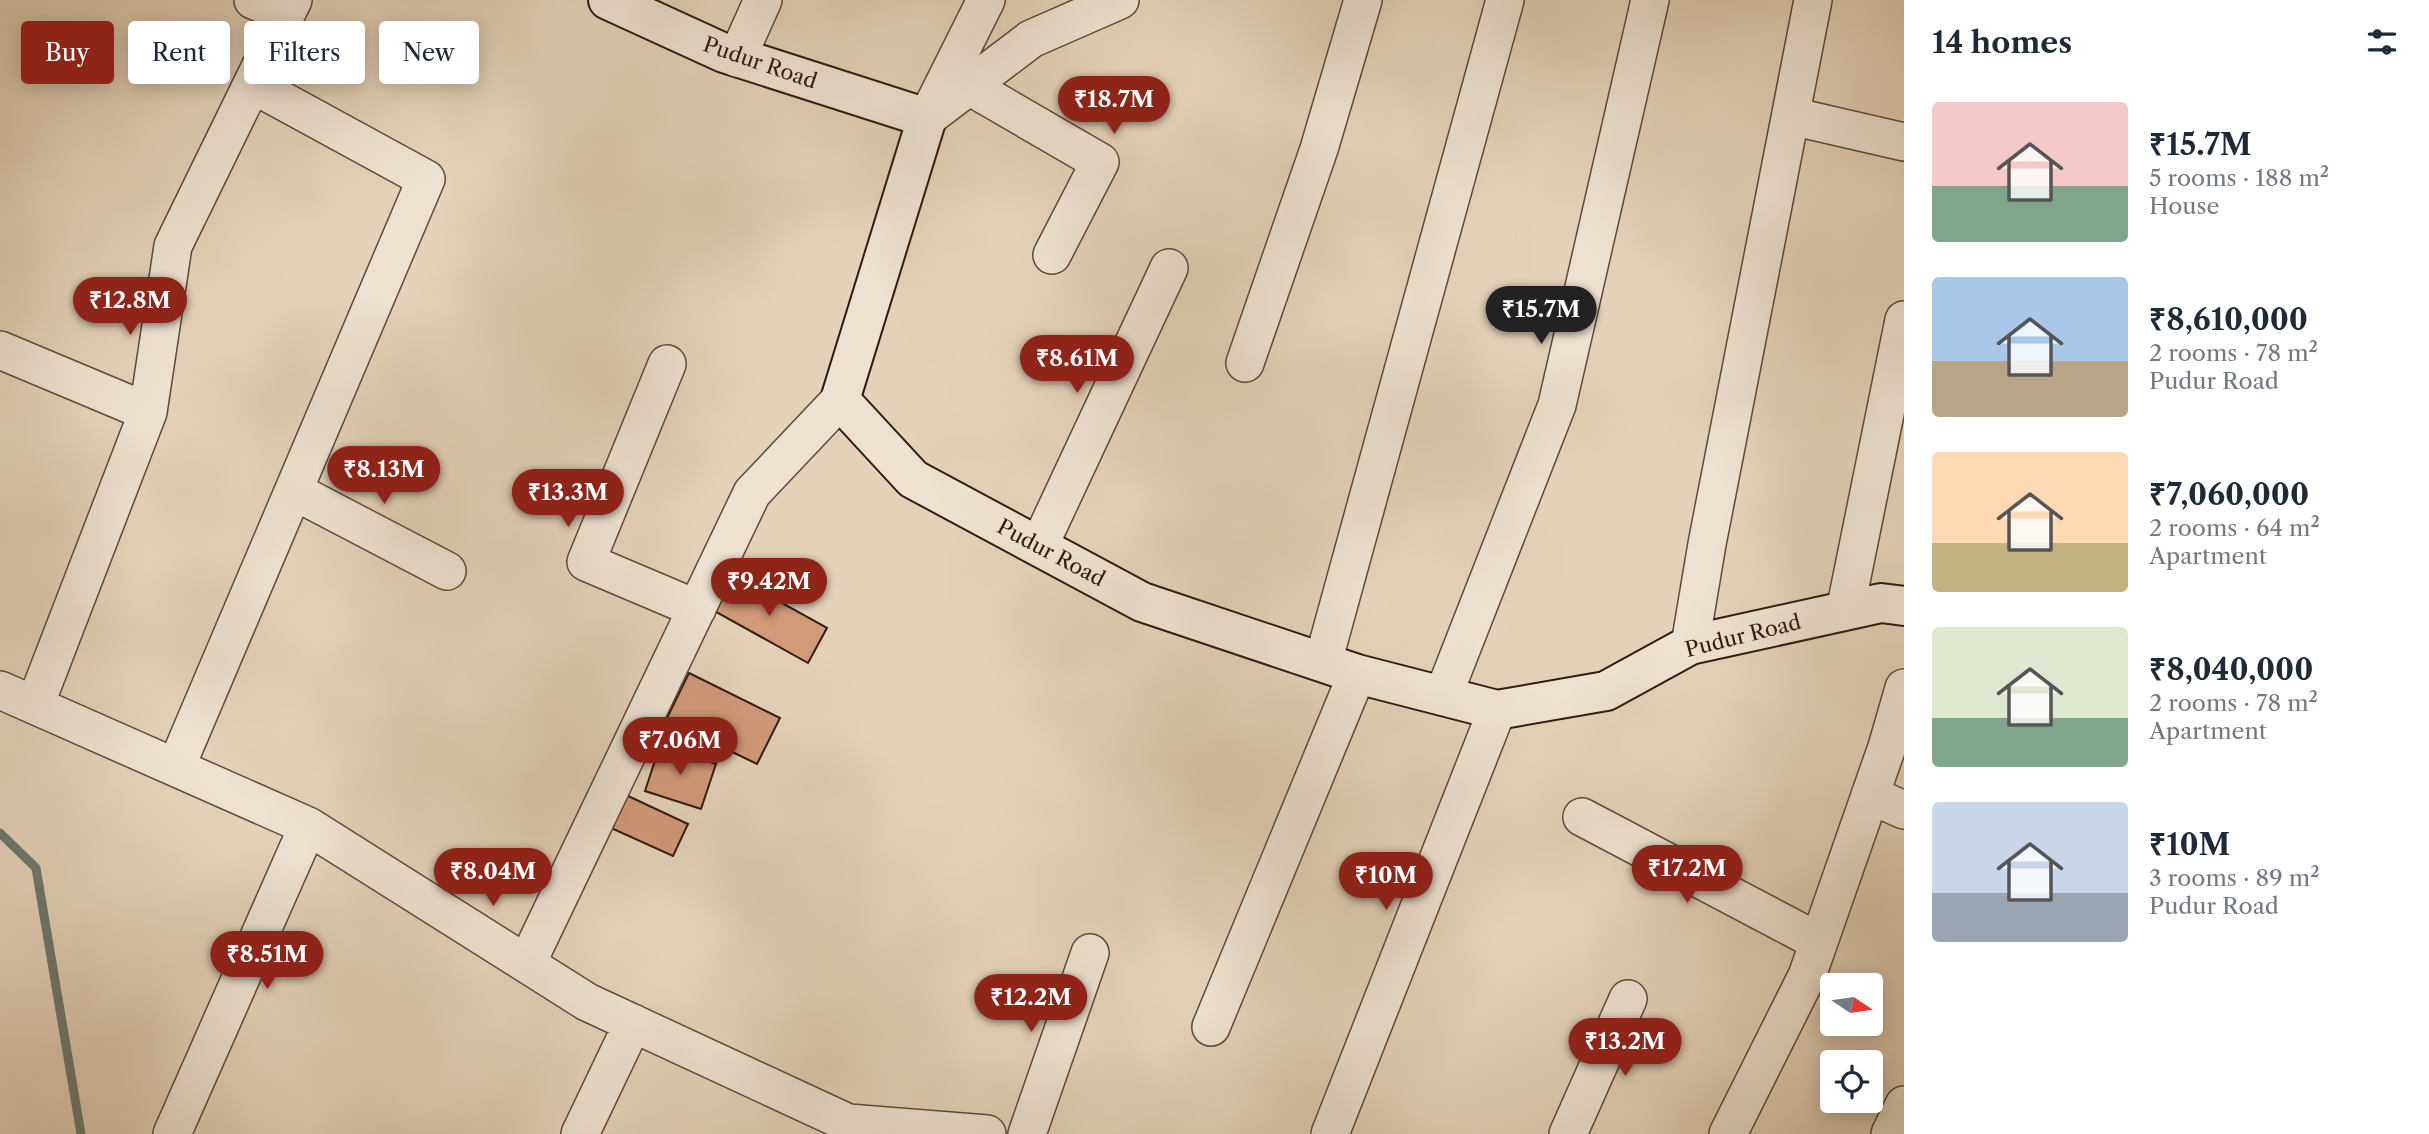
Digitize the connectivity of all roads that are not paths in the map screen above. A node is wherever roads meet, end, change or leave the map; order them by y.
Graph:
1 (253, 0) edge
2 (608, 0) edge
3 (764, 0) edge
4 (986, 0) edge
5 (1120, 0) edge
6 (1363, 0) edge
7 (1504, 0) edge
8 (1650, 0) edge
9 (1814, 0) edge
10 (290, 7) edge
11 (737, 58) junction
12 (252, 84) joint
13 (969, 86) junction
14 (1791, 116) junction
15 (927, 118) junction
16 (1904, 142) edge
17 (1052, 255) dead end
18 (1169, 268) dead end
19 (1904, 320) edge
20 (0, 350) edge
21 (1245, 363) dead end
22 (667, 364) dead end
23 (840, 400) junction
24 (148, 411) junction
25 (294, 491) junction
26 (1039, 546) junction
27 (447, 571) dead end
28 (1904, 606) edge
29 (697, 610) junction
30 (1845, 611) junction
31 (1690, 645) junction
32 (1340, 668) junction
33 (1904, 688) edge
34 (0, 690) edge
35 (1443, 696) junction
36 (35, 705) junction
37 (1497, 710) junction
38 (177, 767) junction
39 (1870, 795) junction
40 (1904, 810) edge
41 (1582, 817) dead end
42 (308, 826) junction
43 (1819, 942) junction
44 (1090, 953) dead end
45 (527, 963) junction
46 (1628, 999) dead end
47 (633, 1023) junction
48 (1211, 1027) dead end
49 (1904, 1105) edge
50 (172, 1134) edge
51 (580, 1134) edge
52 (987, 1134) edge
53 (1027, 1134) edge
54 (1329, 1134) edge
55 (1568, 1134) edge
56 (1728, 1134) edge
57 (1890, 1134) edge

1 - 10 street
2 - 11 street, Pudur Road
3 - 11 street
4 - 15 street
5 - 13 street
6 - 21 street
7 - 32 street
8 - 35 street
9 - 14 street
11 - 15 street, Pudur Road
12 - 24 street
12 - 25 street
13 - 15 street
13 - 17 street
14 - 16 street
14 - 31 street
15 - 23 street
18 - 26 street
19 - 30 street
20 - 24 street
22 - 29 street
23 - 26 street, Pudur Road
23 - 29 street
24 - 36 street
25 - 27 street
25 - 38 street
26 - 32 street, Pudur Road
28 - 30 street, Pudur Road
29 - 45 street
30 - 31 street, Pudur Road
31 - 37 street, Pudur Road
32 - 35 street, Pudur Road
32 - 48 street
33 - 39 street
34 - 36 street
35 - 37 street, Pudur Road
36 - 38 street
37 - 54 street
38 - 42 street
39 - 40 street
39 - 43 street
41 - 43 street
42 - 45 street
42 - 50 street
43 - 56 street
44 - 53 street
45 - 47 street
46 - 55 street
47 - 51 street
47 - 52 street
49 - 57 street

